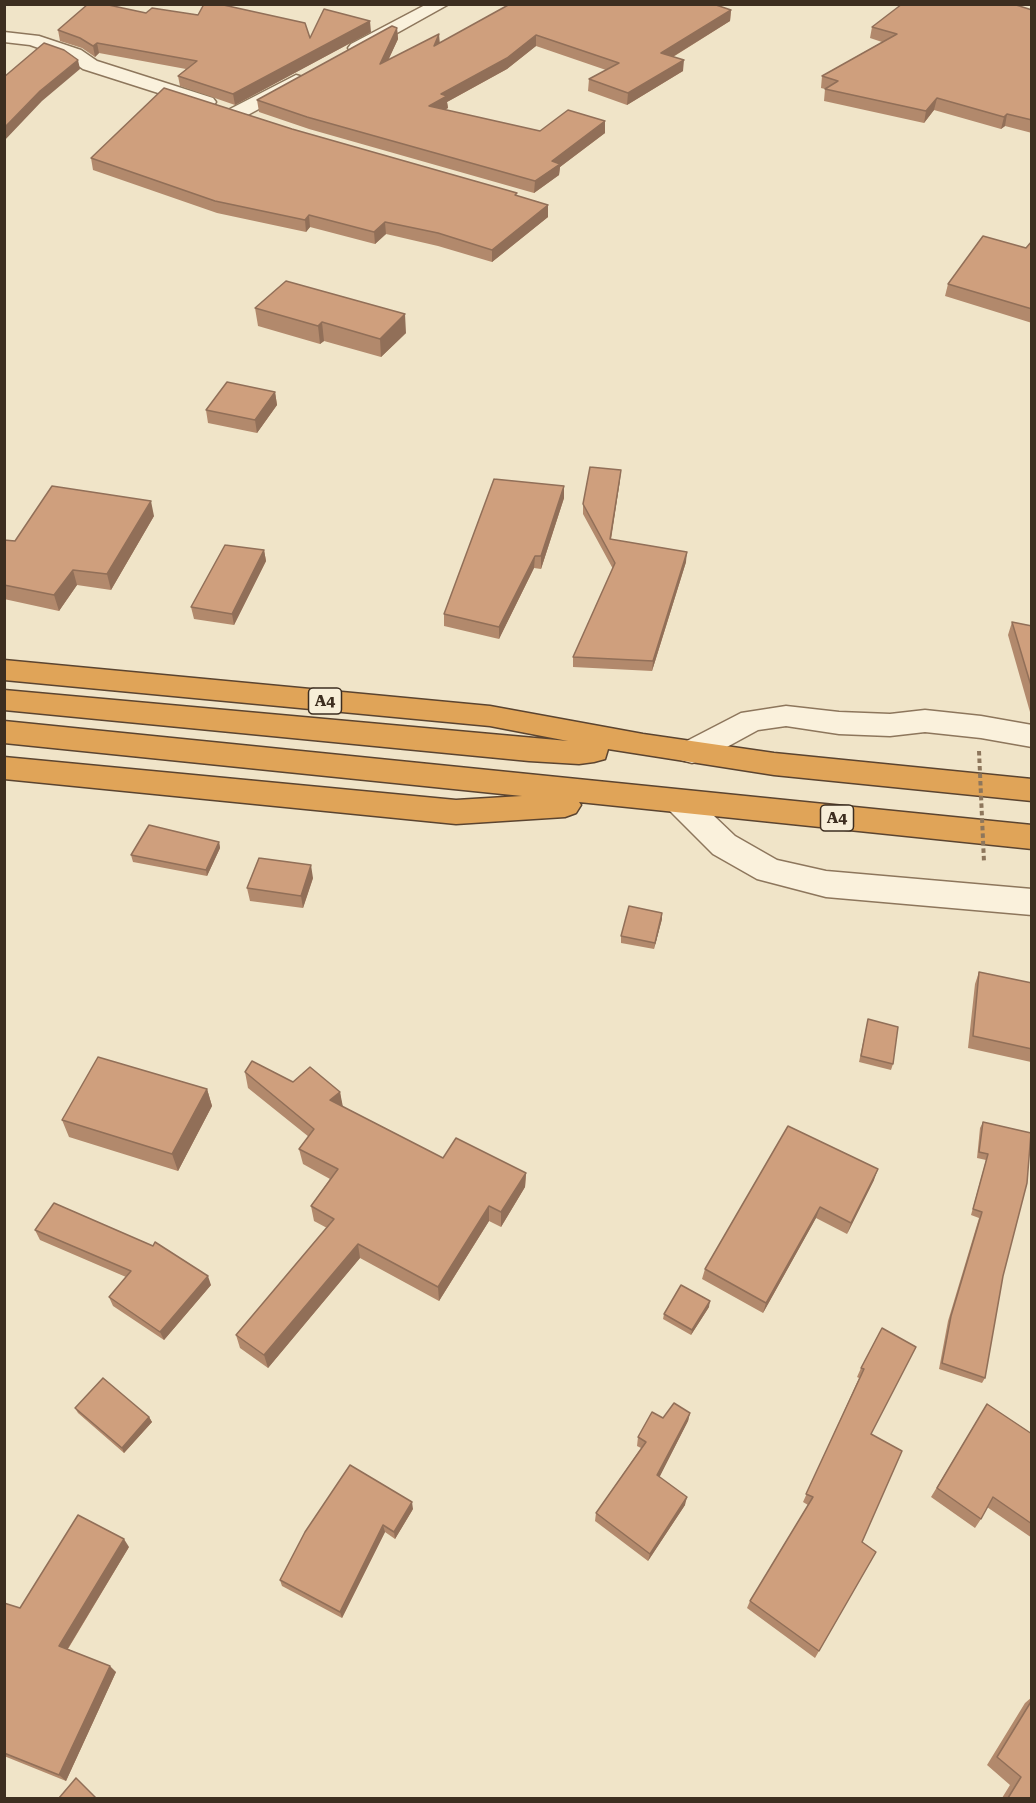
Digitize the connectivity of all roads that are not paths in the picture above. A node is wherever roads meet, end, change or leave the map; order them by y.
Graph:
1 (441, 4) edge
2 (4, 37) edge
3 (337, 59) edge
4 (307, 75) edge
5 (237, 113) junction
6 (258, 120) edge
7 (4, 670) edge
8 (4, 700) edge
9 (4, 732) edge
10 (1032, 736) edge
11 (643, 745) junction
12 (692, 752) junction
13 (4, 768) edge
14 (1032, 790) edge
15 (642, 799) junction
16 (681, 803) junction
17 (1032, 837) edge
18 (1032, 902) edge

1 - 3 street
2 - 5 street
4 - 5 street
5 - 6 street
7 - 11 highway, A4
8 - 11 highway, A4
9 - 15 highway, A4
10 - 12 street
11 - 12 highway, A4
12 - 14 highway, A4
13 - 15 highway, A4
15 - 16 highway, A4
16 - 17 highway, A4
16 - 18 street

